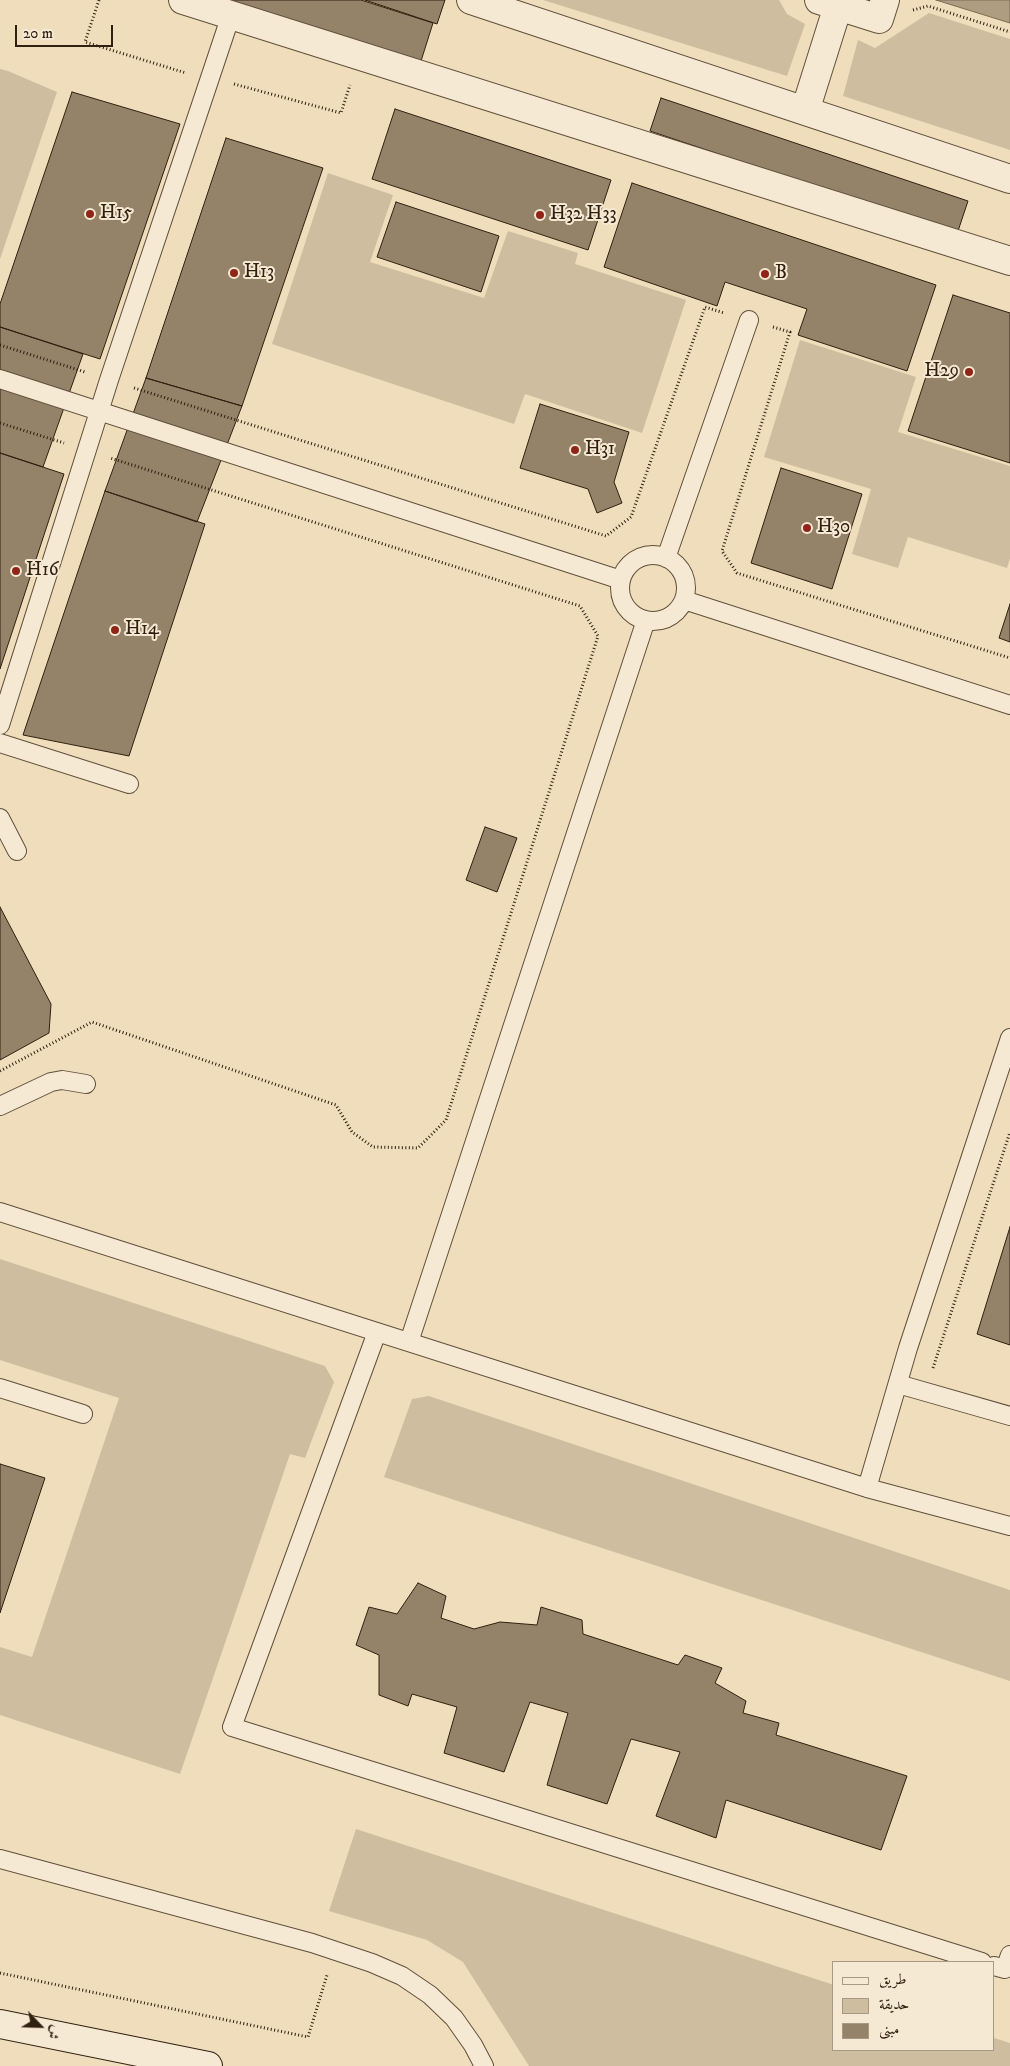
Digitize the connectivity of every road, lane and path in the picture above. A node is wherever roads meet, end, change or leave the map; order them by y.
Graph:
1 (99, 0) edge
2 (183, 0) edge
3 (471, 0) edge
4 (829, 3) edge
5 (882, 10) edge
6 (231, 15) junction
7 (1010, 32) edge
8 (359, 56) junction
9 (190, 74) dead end
10 (228, 83) dead end
11 (805, 111) junction
12 (1010, 179) edge
13 (1010, 261) edge
14 (748, 320) junction
15 (0, 345) edge
16 (0, 379) edge
17 (109, 380) junction
18 (99, 411) junction
19 (0, 423) edge
20 (87, 450) junction
21 (666, 558) junction
22 (621, 580) junction
23 (684, 600) junction
24 (646, 620) junction
25 (1010, 658) edge
26 (1010, 705) edge
27 (0, 725) edge
28 (0, 743) edge
29 (129, 784) dead end
30 (0, 818) edge
31 (17, 851) dead end
32 (1010, 1038) edge
33 (0, 1071) edge
34 (86, 1084) dead end
35 (0, 1106) edge
36 (1010, 1132) edge
37 (0, 1212) edge
38 (377, 1332) junction
39 (408, 1342) junction
40 (898, 1384) junction
41 (0, 1388) edge
42 (926, 1392) junction
43 (83, 1414) dead end
44 (1010, 1416) edge
45 (867, 1488) junction
46 (1010, 1526) edge
47 (0, 1859) edge
48 (334, 1950) junction
49 (1010, 1955) edge
50 (979, 1961) edge
51 (995, 1966) edge
52 (0, 1973) edge
53 (0, 2024) edge
54 (208, 2066) edge
55 (484, 2066) edge

1 - 9 path
2 - 6 street
3 - 11 street
4 - 5 street
4 - 11 street
5 - 7 path
6 - 8 street
6 - 17 lane
8 - 10 path
8 - 13 street
11 - 12 street
14 - 17 path
14 - 21 lane
14 - 25 path
15 - 17 path
16 - 18 lane
17 - 18 lane
18 - 20 lane
18 - 22 lane
19 - 20 path
20 - 27 lane
20 - 33 path
21 - 22 lane
21 - 23 lane
22 - 24 lane
23 - 24 lane
23 - 26 lane
24 - 39 lane
28 - 29 lane
30 - 31 lane
32 - 40 lane
34 - 35 lane
36 - 42 path
37 - 38 lane
38 - 39 lane
38 - 50 lane
39 - 45 lane
40 - 42 lane
40 - 45 lane
41 - 43 lane
42 - 44 lane
45 - 46 lane
47 - 48 lane
48 - 52 path
48 - 55 lane
49 - 51 lane
53 - 54 street

